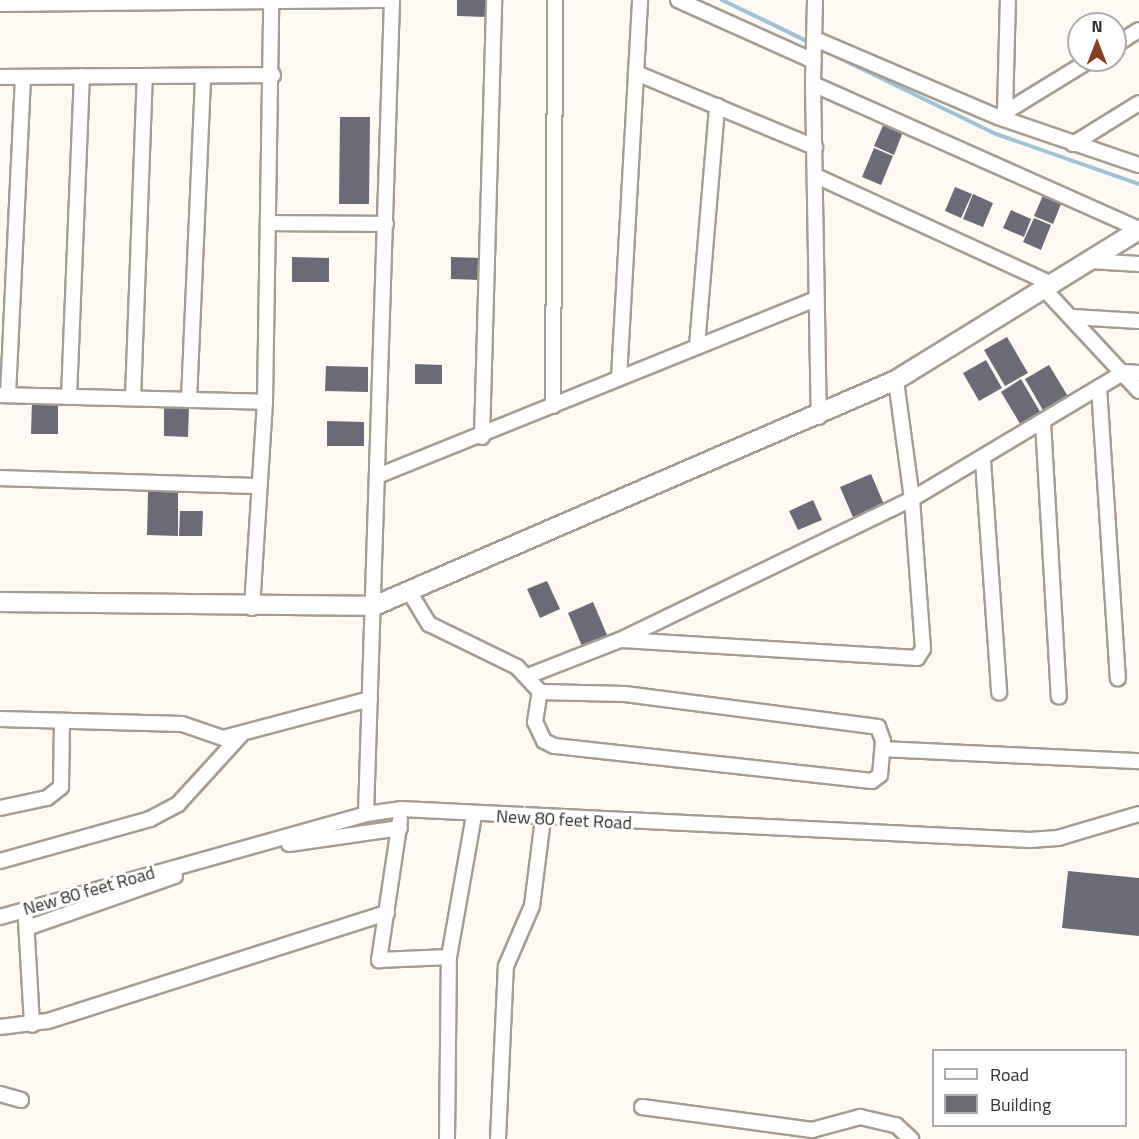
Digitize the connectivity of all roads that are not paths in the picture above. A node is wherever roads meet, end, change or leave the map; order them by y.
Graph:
1 (392, 0) edge
2 (494, 0) edge
3 (555, 0) edge
4 (640, 0) edge
5 (678, 0) edge
6 (815, 0) edge
7 (1008, 0) edge
8 (271, 1) edge
9 (0, 4) edge
10 (815, 39) junction
11 (814, 61) junction
12 (1070, 72) edge
13 (636, 73) junction
14 (273, 75) junction
15 (82, 76) junction
16 (145, 76) junction
17 (203, 76) junction
18 (0, 77) edge
19 (22, 77) junction
20 (813, 84) junction
21 (1139, 104) edge
22 (717, 106) junction
23 (1001, 114) junction
24 (1073, 144) junction
25 (815, 147) junction
26 (1139, 165) edge
27 (816, 176) junction
28 (269, 223) junction
29 (386, 224) junction
30 (1139, 229) edge
31 (1090, 261) junction
32 (1139, 264) edge
33 (1050, 288) junction
34 (813, 300) junction
35 (1073, 317) junction
36 (1139, 321) edge
37 (697, 346) junction
38 (1124, 372) junction
39 (1139, 373) edge
40 (619, 378) junction
41 (896, 380) junction
42 (1099, 387) junction
43 (1139, 391) edge
44 (4, 395) edge
45 (69, 397) junction
46 (133, 398) junction
47 (189, 400) junction
48 (265, 402) junction
49 (553, 406) junction
50 (819, 417) junction
51 (1043, 422) junction
52 (482, 437) junction
53 (983, 461) junction
54 (380, 475) junction
55 (0, 478) edge
56 (256, 486) junction
57 (912, 499) junction
58 (409, 591) junction
59 (0, 602) edge
60 (374, 606) junction
61 (252, 608) junction
62 (620, 640) junction
63 (528, 676) junction
64 (1118, 678) dead end
65 (540, 692) junction
66 (999, 692) dead end
67 (1059, 697) dead end
68 (370, 699) junction
69 (0, 719) edge
70 (62, 721) junction
71 (242, 735) junction
72 (883, 749) junction
73 (1139, 761) edge
74 (0, 807) edge
75 (401, 809) junction
76 (366, 814) junction
77 (1139, 814) edge
78 (474, 815) junction
79 (543, 819) junction
80 (400, 828) junction
81 (0, 861) edge
82 (24, 909) junction
83 (387, 913) junction
84 (0, 917) edge
85 (27, 927) junction
86 (449, 957) junction
87 (32, 1025) junction
88 (0, 1027) edge
89 (0, 1094) edge
90 (21, 1100) dead end
91 (642, 1107) dead end
92 (447, 1139) edge
93 (498, 1139) edge
94 (911, 1139) edge

1 - 8 street
1 - 29 street
2 - 52 street
3 - 49 street
4 - 13 street
5 - 11 street
6 - 10 street
7 - 23 street
8 - 9 street
8 - 14 street
10 - 11 street
10 - 23 street
11 - 20 street
12 - 23 street
13 - 22 street
13 - 40 street
14 - 17 street
14 - 28 street
15 - 16 street
15 - 19 street
15 - 45 street
16 - 17 street
16 - 46 street
17 - 47 street
18 - 19 street
19 - 44 street
20 - 25 street
20 - 30 street
21 - 24 street
22 - 25 street
22 - 37 street
23 - 24 street
24 - 26 street
25 - 27 street
27 - 33 street
27 - 34 street
28 - 29 street
28 - 48 street
29 - 54 street
30 - 31 street
31 - 32 street
31 - 33 street
33 - 35 street
33 - 41 street
34 - 37 street
34 - 50 street
35 - 36 street
35 - 38 street
37 - 40 street
38 - 39 street
38 - 42 street
38 - 43 street
40 - 49 street
41 - 50 street
41 - 57 street
42 - 51 street
42 - 64 street
44 - 45 street
45 - 46 street
46 - 47 street
47 - 48 street
48 - 56 street
49 - 52 street
50 - 58 street
51 - 53 street
51 - 67 street
52 - 54 street
53 - 57 street
53 - 66 street
54 - 60 street
55 - 56 street
56 - 61 street
57 - 62 street
57 - 62 street
58 - 60 street
58 - 63 street
59 - 61 street
60 - 61 street
60 - 68 street
62 - 63 street
63 - 65 street
65 - 72 street
65 - 72 street
68 - 71 street
68 - 76 street
69 - 70 street
70 - 71 street
70 - 74 street
71 - 81 street
72 - 73 street
75 - 76 street, New 80 feet Road
75 - 78 street, New 80 feet Road
75 - 80 street
76 - 82 street, New 80 feet Road
77 - 79 street, New 80 feet Road
78 - 79 street, New 80 feet Road
78 - 86 street
79 - 93 street
80 - 83 street
80 - 85 street
82 - 84 street, New 80 feet Road
82 - 85 street
83 - 86 street
83 - 87 street
85 - 87 street
86 - 92 street
87 - 88 street
89 - 90 street
91 - 94 street

